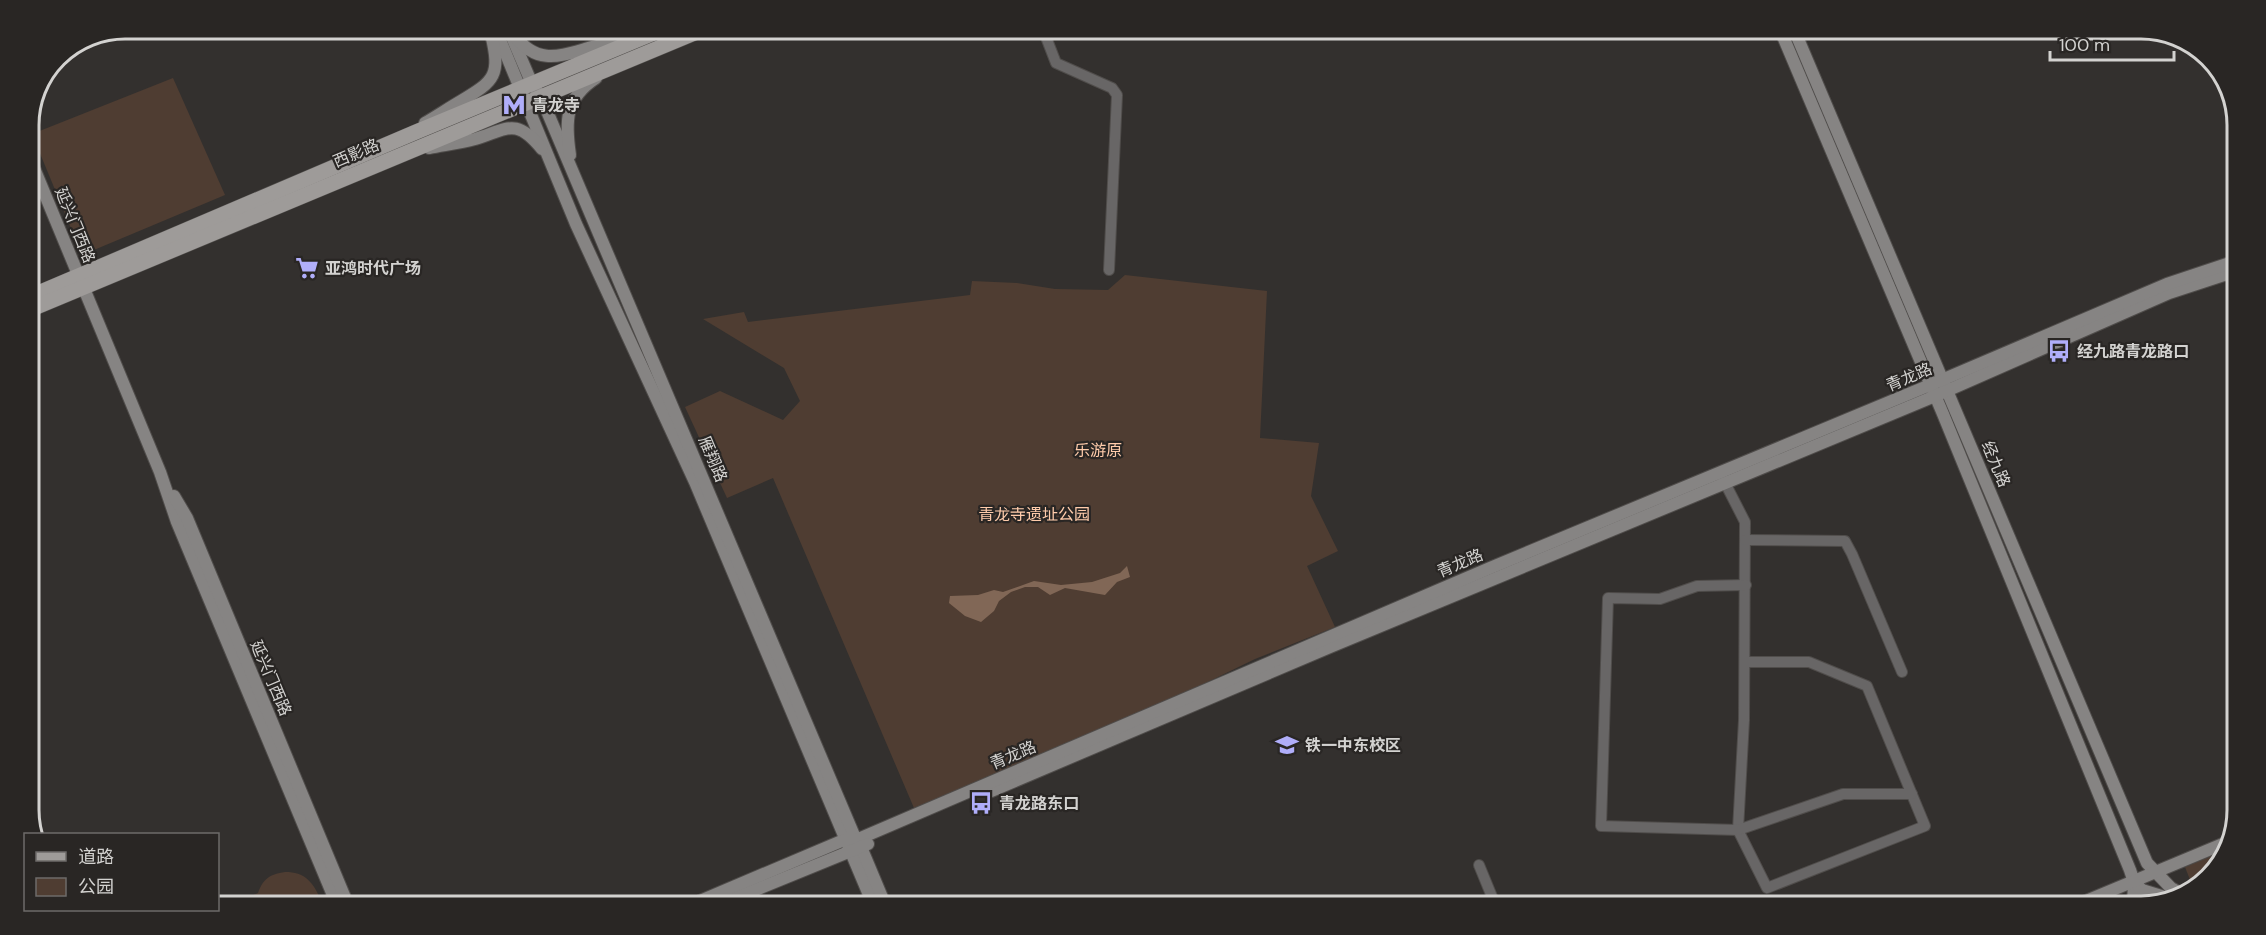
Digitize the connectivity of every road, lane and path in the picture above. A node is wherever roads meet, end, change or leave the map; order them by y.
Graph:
1 (492, 39) edge
2 (501, 39) edge
3 (512, 39) edge
4 (517, 39) edge
5 (640, 39) edge
6 (678, 39) edge
7 (1047, 39) edge
8 (1784, 39) edge
9 (1798, 39) edge
10 (633, 42) junction
11 (617, 65) junction
12 (530, 93) junction
13 (401, 146) junction
14 (551, 162) junction
15 (573, 174) junction
16 (39, 180) edge
17 (2227, 268) edge
18 (1108, 270) dead end
19 (81, 282) junction
20 (39, 294) edge
21 (39, 305) edge
22 (1945, 385) junction
23 (1933, 391) junction
24 (160, 472) junction
25 (1722, 478) junction
26 (1746, 540) junction
27 (1746, 585) junction
28 (1745, 662) junction
29 (1902, 672) dead end
30 (1912, 794) junction
31 (1738, 830) junction
32 (853, 844) junction
33 (2219, 845) edge
34 (1479, 865) dead end
35 (2154, 872) junction
36 (2134, 882) junction
37 (2173, 889) edge
38 (2155, 894) edge
39 (333, 896) edge
40 (344, 896) edge
41 (716, 896) edge
42 (739, 896) edge
43 (870, 896) edge
44 (881, 896) edge
45 (1492, 896) edge
46 (2099, 896) edge
47 (2133, 896) edge

1 - 13 street
2 - 12 street, 雁翔路
3 - 12 street, 雁翔路
4 - 10 street
5 - 10 main road, 西影路
6 - 11 main road, 西影路
7 - 18 street
8 - 23 street, 经九路
9 - 22 street, 经九路
10 - 12 main road, 西影路
11 - 12 main road, 西影路
11 - 15 street
12 - 13 main road, 西影路
12 - 14 street, 雁翔路
12 - 15 street, 雁翔路
13 - 14 street
13 - 19 main road, 西影路
14 - 32 street, 雁翔路
15 - 32 street, 雁翔路
16 - 19 street, 延兴门西路
17 - 22 street, 青龙路
19 - 20 main road, 西影路
19 - 21 main road, 西影路
19 - 24 street, 延兴门西路
22 - 23 street, 青龙路
22 - 35 street, 经九路
23 - 25 street, 青龙路
23 - 36 street, 经九路
24 - 39 street, 延兴门西路
24 - 40 street, 延兴门西路
25 - 26 street
25 - 32 street, 青龙路
26 - 27 street
26 - 29 street
27 - 28 street
27 - 31 street
28 - 30 street
28 - 31 street
30 - 31 street
30 - 31 street
32 - 41 street, 青龙路
32 - 42 street, 青龙路
32 - 43 street, 雁翔路
32 - 44 street, 雁翔路
33 - 35 street
34 - 45 street
35 - 36 street
35 - 37 street, 经九路
36 - 38 street
36 - 46 street
36 - 47 street

